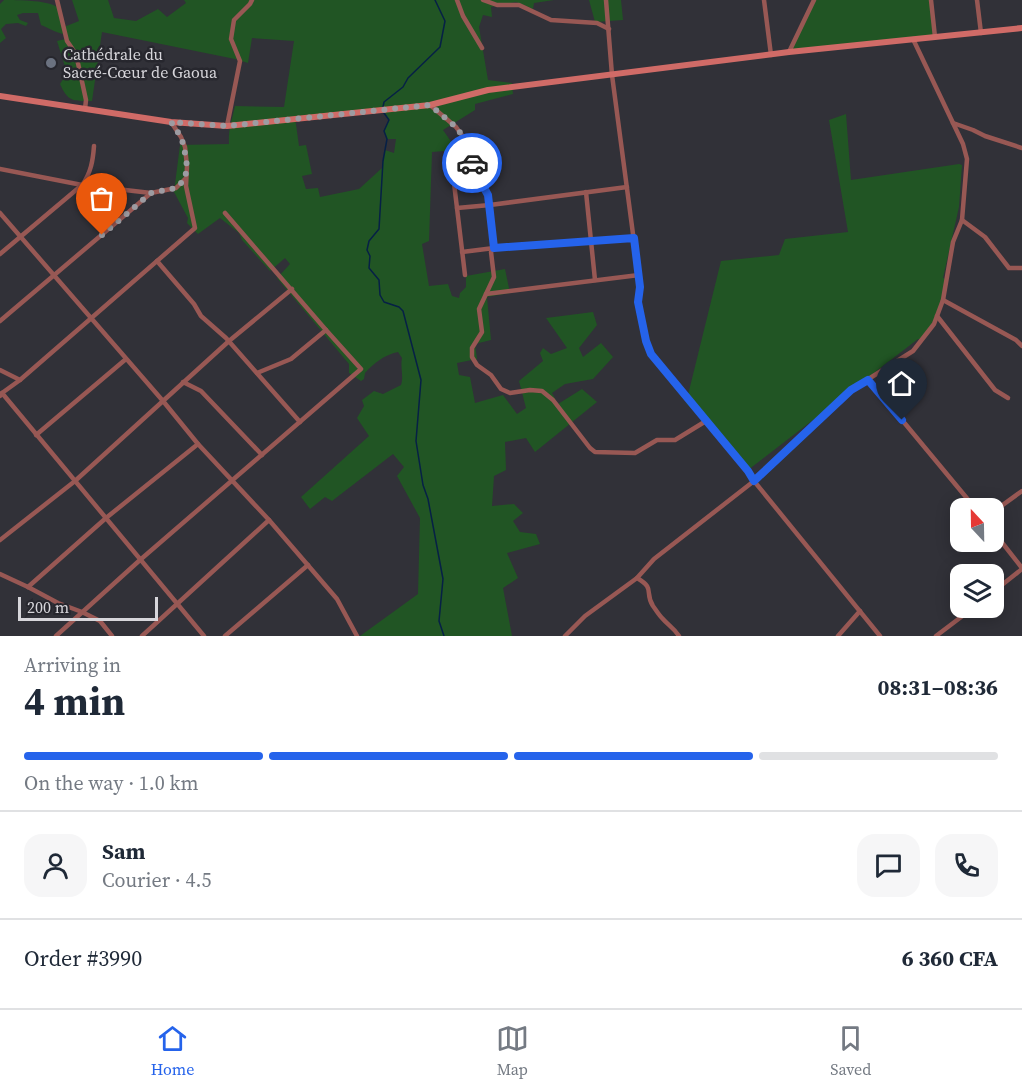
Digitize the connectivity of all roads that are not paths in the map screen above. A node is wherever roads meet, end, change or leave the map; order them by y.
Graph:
1 (57, 0) edge
2 (243, 0) edge
3 (457, 0) edge
4 (483, 0) edge
5 (606, 0) edge
6 (764, 0) edge
7 (814, 0) edge
8 (931, 0) edge
9 (977, 0) edge
10 (251, 2) edge
11 (1022, 28) edge
12 (609, 29) junction
13 (981, 33) junction
14 (935, 37) junction
15 (913, 39) junction
16 (482, 48) dead end
17 (789, 52) junction
18 (771, 55) junction
19 (612, 75) junction
20 (0, 96) edge
21 (430, 105) junction
22 (85, 109) junction
23 (171, 122) junction
24 (953, 123) junction
25 (227, 126) junction
26 (94, 146) dead end
27 (1022, 148) edge
28 (0, 169) edge
29 (474, 170) junction
30 (185, 179) junction
31 (82, 185) junction
32 (627, 187) junction
33 (586, 192) junction
34 (151, 193) junction
35 (490, 205) junction
36 (457, 208) junction
37 (225, 213) dead end
38 (2, 216) edge
39 (962, 220) junction
40 (20, 237) junction
41 (634, 238) junction
42 (591, 241) junction
43 (494, 248) junction
44 (462, 252) junction
45 (0, 254) edge
46 (157, 261) junction
47 (1022, 268) edge
48 (465, 275) dead end
49 (639, 275) junction
50 (54, 276) junction
51 (595, 280) junction
52 (292, 289) junction
53 (486, 294) junction
54 (943, 300) junction
55 (937, 316) junction
56 (90, 318) junction
57 (0, 321) edge
58 (326, 330) junction
59 (228, 341) junction
60 (1022, 346) edge
61 (126, 359) junction
62 (0, 370) edge
63 (257, 373) junction
64 (20, 380) junction
65 (868, 380) junction
66 (183, 382) junction
67 (1, 395) edge
68 (1008, 398) dead end
69 (163, 401) junction
70 (706, 421) junction
71 (300, 422) junction
72 (36, 435) junction
73 (198, 444) junction
74 (262, 455) junction
75 (75, 481) junction
76 (232, 481) junction
77 (754, 481) junction
78 (1022, 491) edge
79 (967, 498) edge
80 (1004, 504) edge
81 (106, 518) junction
82 (269, 520) junction
83 (0, 540) edge
84 (1004, 545) edge
85 (140, 560) junction
86 (308, 565) junction
87 (1022, 569) edge
88 (0, 574) edge
89 (637, 578) junction
90 (1004, 583) edge
91 (28, 587) junction
92 (178, 605) junction
93 (860, 611) junction
94 (82, 612) junction
95 (960, 618) edge
96 (57, 636) edge
97 (112, 636) edge
98 (142, 636) edge
99 (204, 636) edge
100 (225, 636) edge
101 (357, 636) edge
102 (565, 636) edge
103 (679, 636) edge
104 (838, 636) edge
105 (880, 636) edge
106 (936, 636) edge

1 - 22 street
2 - 10 street
3 - 16 street
4 - 12 street
5 - 12 street
6 - 18 street
7 - 17 street
8 - 14 street
9 - 13 street
10 - 25 street
11 - 13 main road
12 - 19 street
13 - 14 main road
14 - 15 main road
15 - 17 main road
15 - 24 street
17 - 18 main road
18 - 19 main road
19 - 21 main road
19 - 32 street
20 - 22 main road
21 - 25 main road
21 - 29 street
22 - 23 main road
23 - 25 main road
23 - 30 street
24 - 27 street
24 - 39 street
26 - 31 street
28 - 31 street
29 - 35 street
29 - 36 street
30 - 34 street
30 - 46 street
31 - 34 street
31 - 40 street
32 - 33 street
32 - 41 street
33 - 35 street
33 - 42 street
34 - 50 street
35 - 36 street
35 - 43 street
36 - 44 street
37 - 52 street
38 - 40 street
39 - 47 street
39 - 54 street
40 - 45 street
40 - 50 street
41 - 42 street
41 - 49 street
42 - 43 street
42 - 51 street
43 - 44 street
43 - 53 street
44 - 48 street
46 - 56 street
46 - 59 street
49 - 51 street
49 - 70 street
50 - 56 street
50 - 57 street
51 - 53 street
52 - 58 street
52 - 59 street
53 - 70 street
54 - 55 street
54 - 60 street
55 - 65 street
55 - 68 street
56 - 61 street
56 - 64 street
58 - 63 street
58 - 71 street
59 - 63 street
59 - 66 street
61 - 69 street
61 - 72 street
62 - 64 street
63 - 71 street
64 - 67 street
65 - 77 street
65 - 79 street
66 - 69 street
66 - 74 street
67 - 72 street
69 - 73 street
69 - 75 street
70 - 77 street
71 - 74 street
72 - 75 street
73 - 76 street
73 - 81 street
74 - 76 street
75 - 81 street
75 - 83 street
76 - 82 street
76 - 85 street
77 - 89 street
77 - 93 street
78 - 80 street
81 - 85 street
81 - 91 street
82 - 86 street
82 - 92 street
84 - 87 street
85 - 92 street
85 - 94 street
86 - 100 street
86 - 101 street
87 - 90 street
88 - 91 street
89 - 102 street
89 - 103 street
91 - 94 street
92 - 98 street
92 - 99 street
93 - 104 street
93 - 105 street
94 - 96 street
94 - 97 street
95 - 106 street

